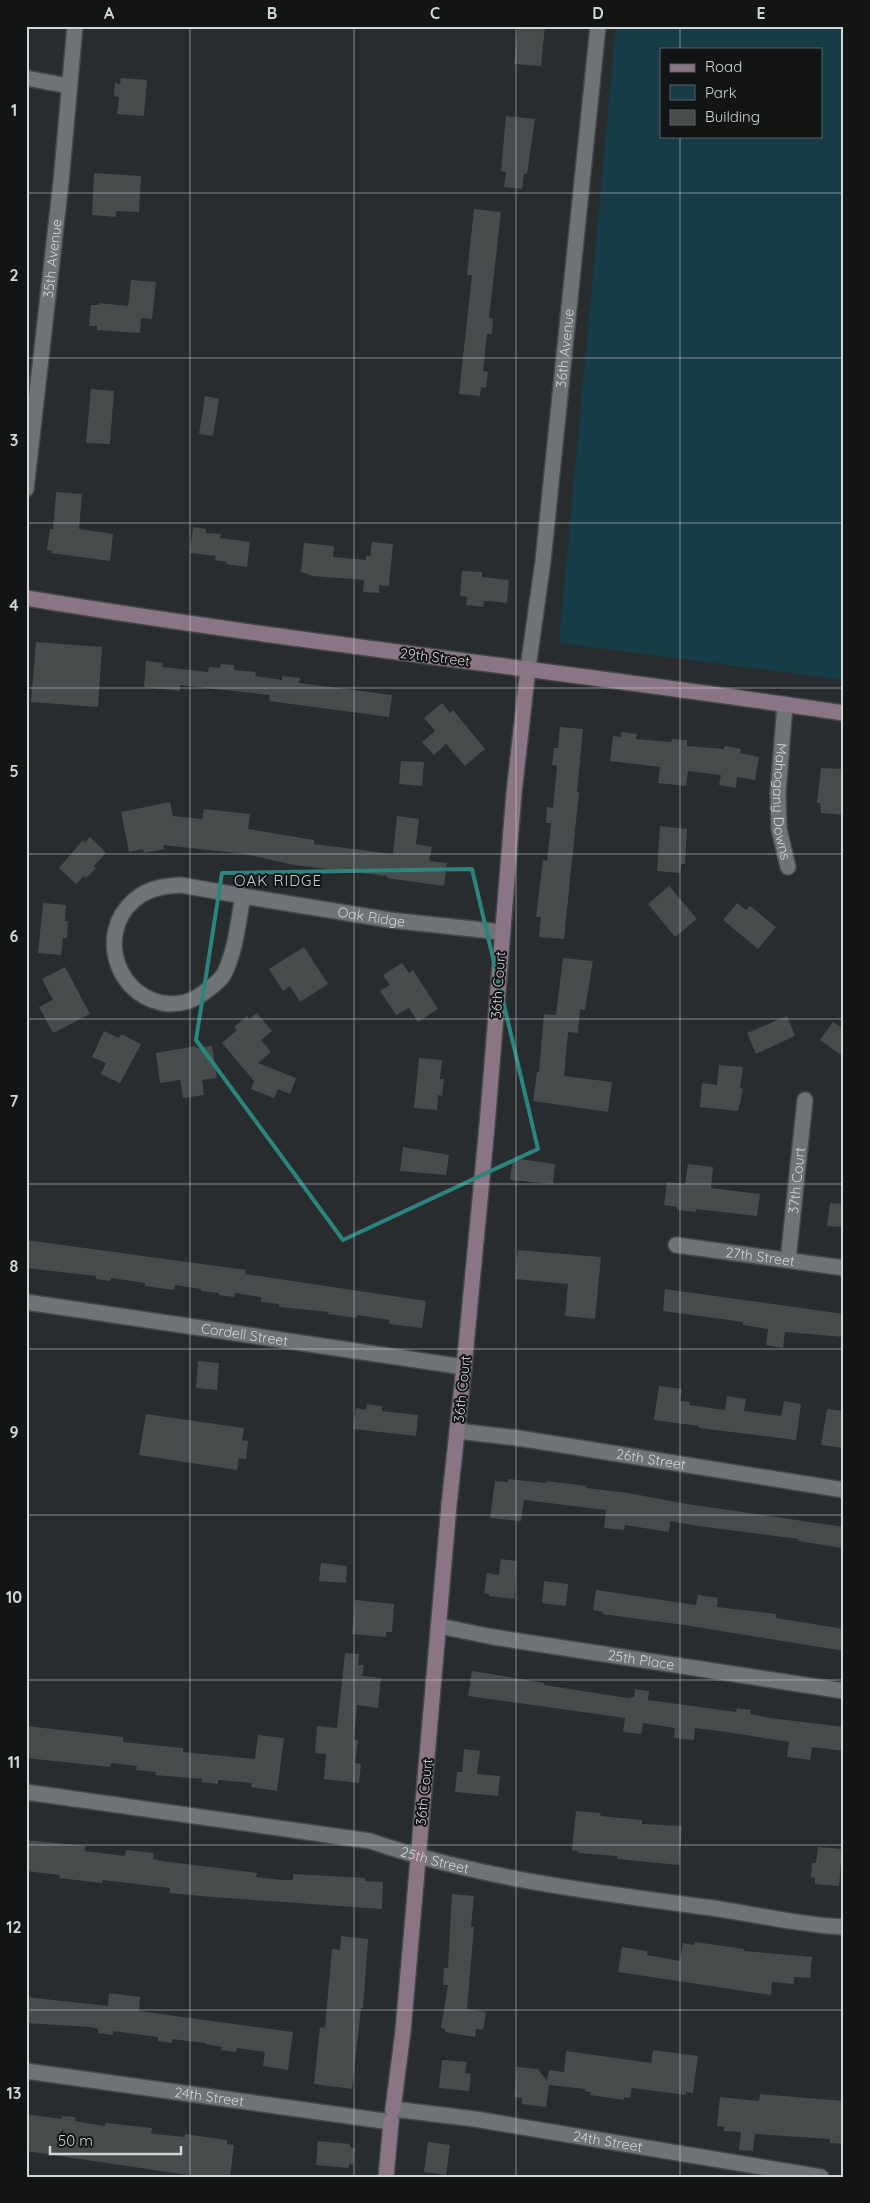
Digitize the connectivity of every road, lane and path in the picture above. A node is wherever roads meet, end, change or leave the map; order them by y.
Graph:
1 (76, 26) edge
2 (598, 26) edge
3 (26, 78) edge
4 (69, 86) junction
5 (26, 489) edge
6 (26, 598) edge
7 (528, 668) junction
8 (786, 704) junction
9 (844, 713) edge
10 (788, 867) dead end
11 (243, 896) junction
12 (501, 932) junction
13 (805, 1100) dead end
14 (676, 1245) dead end
15 (788, 1260) junction
16 (844, 1268) edge
17 (26, 1302) edge
18 (464, 1367) junction
19 (457, 1431) junction
20 (844, 1490) edge
21 (439, 1626) junction
22 (844, 1691) edge
23 (26, 1792) edge
24 (417, 1857) junction
25 (844, 1927) edge
26 (26, 2071) edge
27 (392, 2116) junction
28 (386, 2177) edge
29 (822, 2177) edge

1 - 4 street, 35th Avenue
2 - 7 street, 36th Avenue
3 - 4 street
4 - 5 street, 35th Avenue
6 - 7 street, 29th Street
7 - 8 street, 29th Street
7 - 12 street, 36th Court
8 - 9 street, 29th Street
8 - 10 street, Mahogany Downs
11 - 11 street, Oak Ridge
11 - 12 street, Oak Ridge
12 - 18 street, 36th Court
13 - 15 street, 37th Court
14 - 15 street, 27th Street
15 - 16 street, 27th Street
17 - 18 street, Cordell Street
18 - 19 street, 36th Court
19 - 20 street, 26th Street
19 - 21 street, 36th Court
21 - 22 street, 25th Place
21 - 24 street, 36th Court
23 - 24 street, 25th Street
24 - 25 street, 25th Street
24 - 27 street, 36th Court
26 - 27 street, 24th Street
27 - 28 street, 36th Court
27 - 29 street, 24th Street

